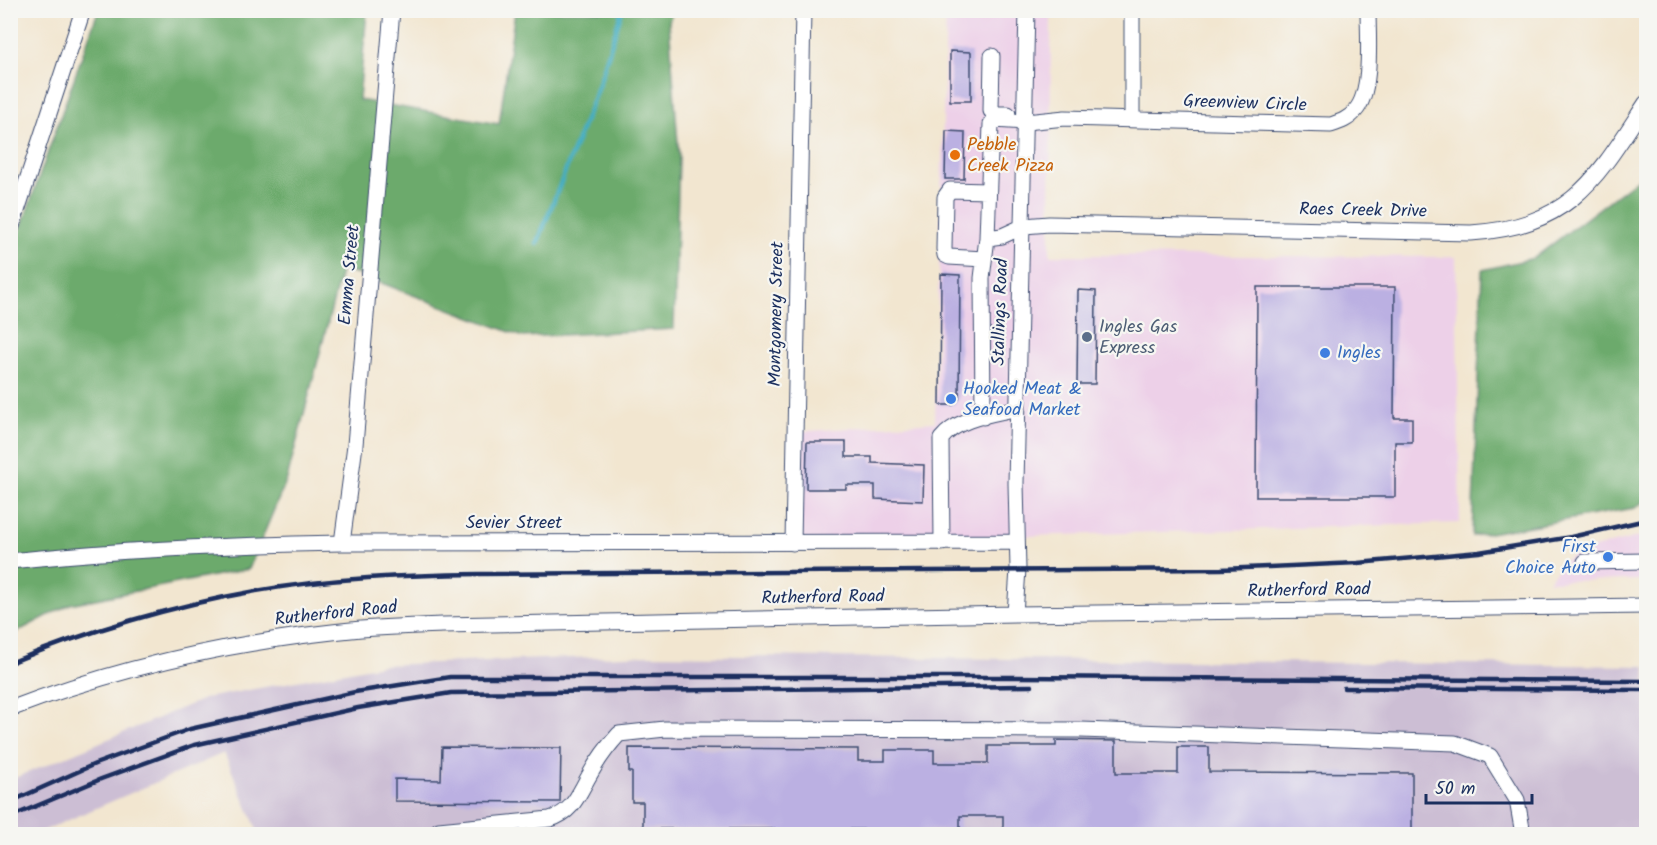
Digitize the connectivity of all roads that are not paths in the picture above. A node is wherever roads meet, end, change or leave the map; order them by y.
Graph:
1 (83, 10) edge
2 (392, 10) edge
3 (803, 10) edge
4 (1027, 10) edge
5 (1132, 10) edge
6 (1368, 10) edge
7 (992, 56) dead end
8 (1647, 103) edge
9 (1026, 118) junction
10 (1132, 120) junction
11 (987, 191) junction
12 (1024, 226) junction
13 (10, 232) edge
14 (987, 238) junction
15 (984, 259) junction
16 (1018, 408) junction
17 (983, 417) junction
18 (1017, 542) junction
19 (342, 543) junction
20 (794, 543) junction
21 (942, 543) junction
22 (10, 561) edge
23 (1647, 561) edge
24 (1585, 562) dead end
25 (1647, 606) edge
26 (1015, 614) junction
27 (10, 709) edge
28 (434, 834) edge
29 (1523, 834) edge

1 - 13 street
2 - 19 street, Emma Street
3 - 20 street, Montgomery Street
4 - 9 street, Stallings Road
5 - 10 street
6 - 10 street, Greenview Circle
7 - 9 street
8 - 12 street, Raes Creek Drive
9 - 10 street, Greenview Circle
9 - 11 street
9 - 12 street, Stallings Road
11 - 14 street
11 - 15 street
12 - 14 street, Raes Creek Drive
12 - 16 street, Stallings Road
14 - 15 street
15 - 17 street
16 - 17 street
16 - 18 street, Stallings Road
17 - 21 street
18 - 21 street, Sevier Street
18 - 26 street, Stallings Road
19 - 20 street, Sevier Street
19 - 22 street, Sevier Street
20 - 21 street, Sevier Street
23 - 24 street
25 - 26 street, Rutherford Road
26 - 27 street, Rutherford Road
28 - 29 street

